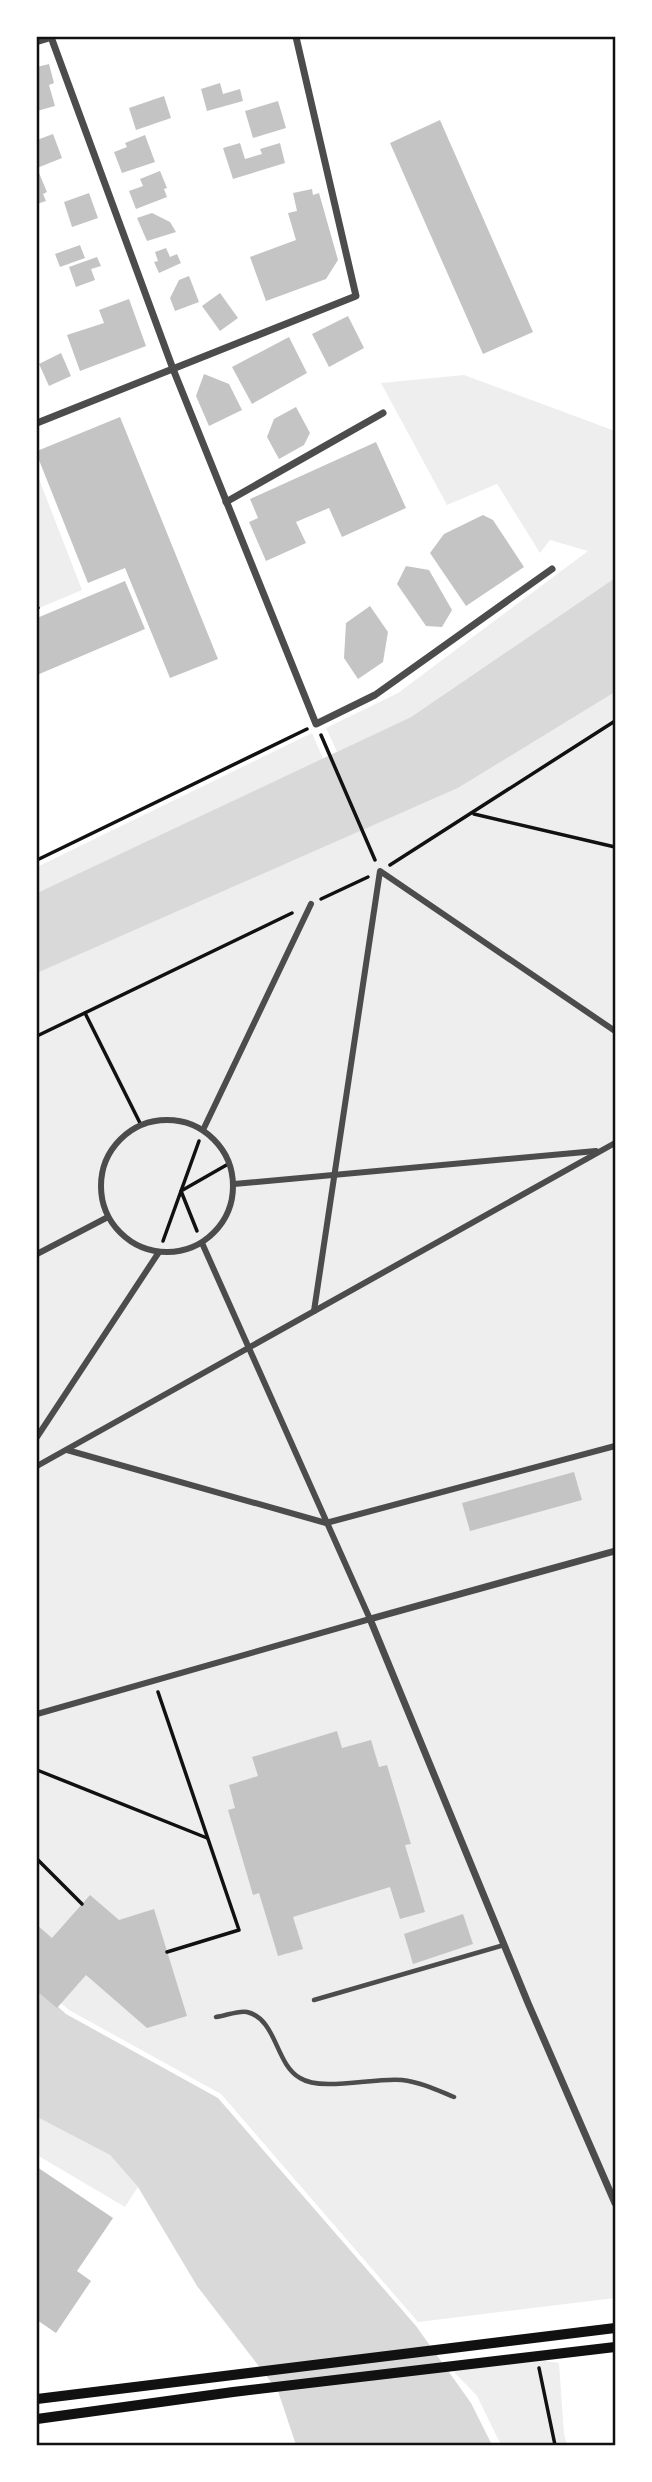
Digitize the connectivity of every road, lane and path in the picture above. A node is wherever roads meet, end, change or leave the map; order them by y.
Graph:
1 (49, 37) edge
2 (296, 37) edge
3 (37, 40) edge
4 (173, 369) junction
5 (383, 413) dead end
6 (37, 423) edge
7 (226, 502) junction
8 (552, 569) dead end
9 (615, 721) edge
10 (316, 724) junction
11 (472, 813) junction
12 (615, 847) edge
13 (37, 860) edge
14 (380, 871) junction
15 (311, 904) junction
16 (85, 1013) junction
17 (615, 1031) edge
18 (37, 1036) edge
19 (141, 1125) junction
20 (203, 1130) junction
21 (615, 1143) edge
22 (601, 1151) junction
23 (230, 1163) junction
24 (334, 1175) junction
25 (234, 1184) junction
26 (181, 1191) junction
27 (108, 1217) junction
28 (202, 1243) junction
29 (159, 1252) junction
30 (37, 1254) edge
31 (314, 1311) junction
32 (248, 1348) junction
33 (37, 1437) edge
34 (615, 1446) edge
35 (67, 1450) junction
36 (37, 1466) edge
37 (326, 1523) junction
38 (615, 1551) edge
39 (370, 1619) junction
40 (154, 1680) junction
41 (37, 1714) edge
42 (37, 1769) edge
43 (208, 1839) junction
44 (37, 1859) edge
45 (82, 1904) dead end
46 (504, 1945) junction
47 (167, 1952) dead end
48 (314, 2000) dead end
49 (216, 2017) dead end
50 (454, 2097) dead end
51 (615, 2203) edge
52 (615, 2328) edge
53 (615, 2347) edge
54 (536, 2356) junction
55 (37, 2399) edge
56 (37, 2419) edge
57 (555, 2445) edge

1 - 3 street
1 - 4 street
2 - 4 street
4 - 6 street
4 - 7 street
5 - 7 street
7 - 10 street
8 - 10 street
9 - 11 path
10 - 13 path
10 - 14 path
11 - 12 path
11 - 14 path
14 - 15 path
14 - 17 street
14 - 24 street
15 - 16 path
15 - 20 street
16 - 18 path
16 - 19 path
19 - 20 street
19 - 27 street
20 - 23 street
20 - 26 path
21 - 22 street
22 - 24 street
22 - 31 street
23 - 25 street
23 - 26 path
24 - 25 street
24 - 31 street
25 - 28 street
26 - 28 path
26 - 29 path
27 - 29 street
27 - 30 street
28 - 29 street
28 - 32 street
29 - 33 street
31 - 32 street
32 - 35 street
32 - 37 street
34 - 37 street
35 - 36 street
35 - 37 street
37 - 39 street
38 - 39 street
39 - 40 street
39 - 46 street
40 - 41 street
40 - 43 path
42 - 43 path
43 - 47 path
44 - 45 path
46 - 48 lane
46 - 51 street
49 - 50 lane
52 - 55 main road
53 - 54 main road
54 - 56 main road
54 - 57 path

